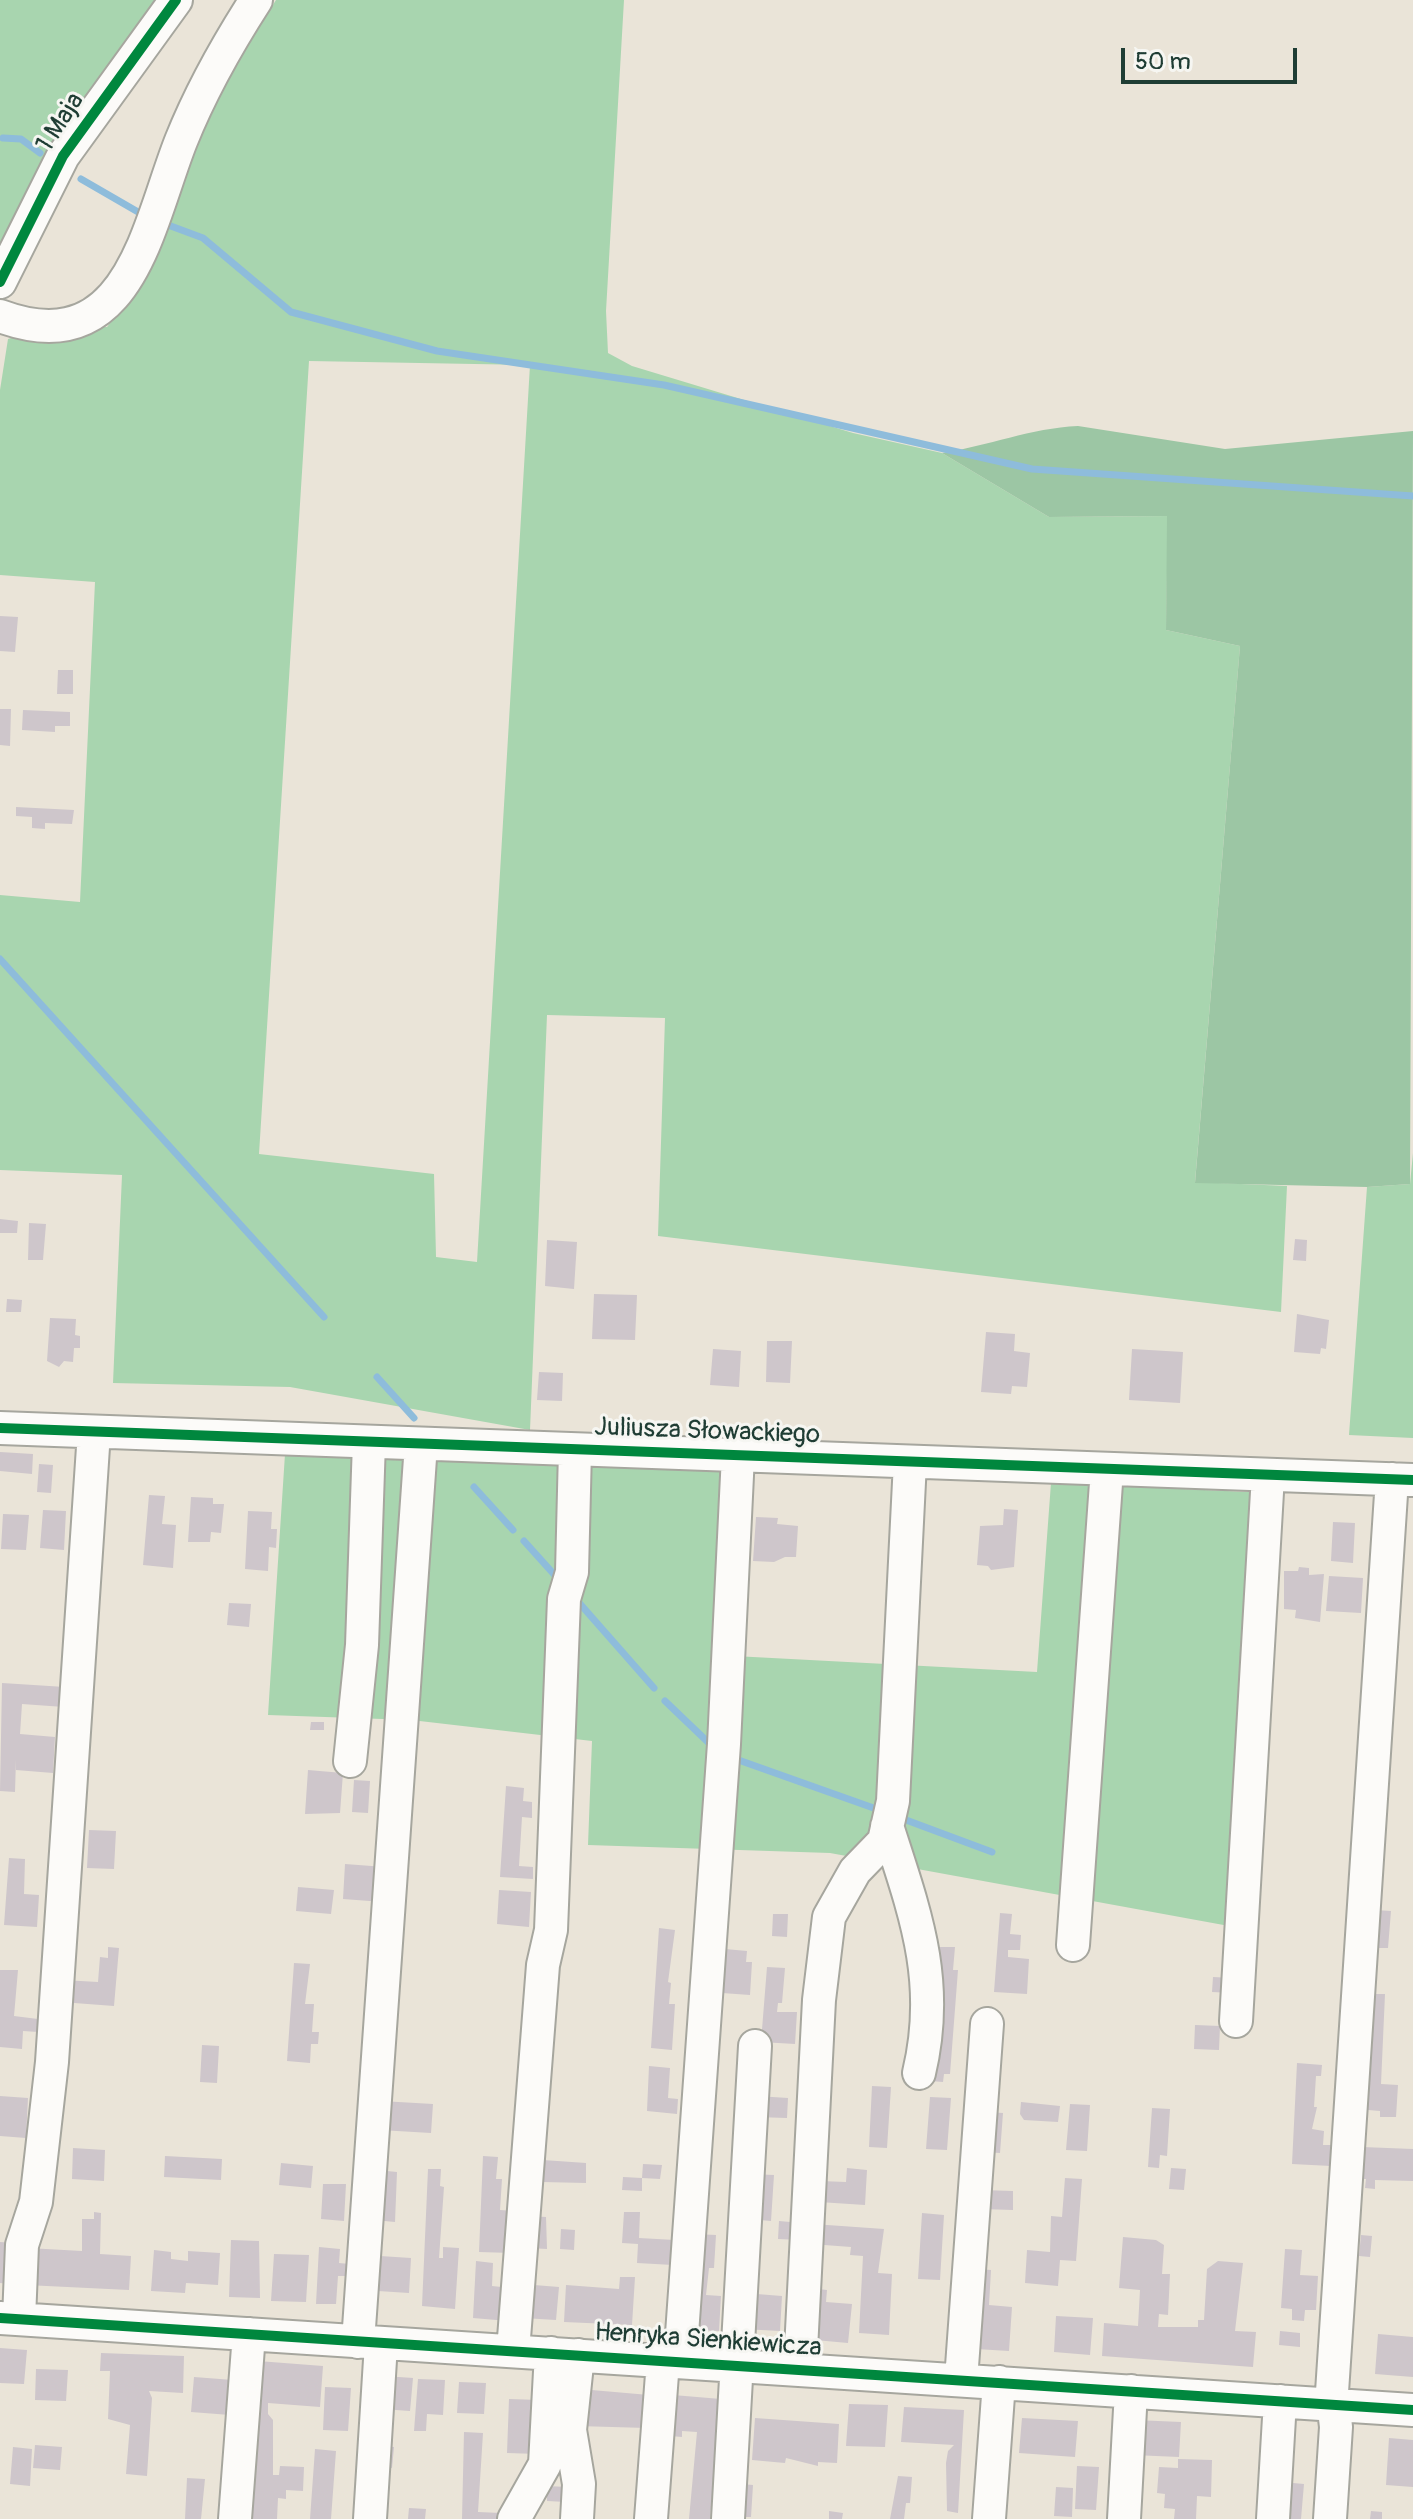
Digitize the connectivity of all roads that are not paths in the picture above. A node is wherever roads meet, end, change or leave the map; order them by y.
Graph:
1 (176, 0) edge
2 (256, 0) edge
3 (3, 264) edge
4 (0, 316) edge
5 (0, 1428) edge
6 (94, 1432) junction
7 (369, 1442) junction
8 (421, 1444) junction
9 (575, 1450) junction
10 (738, 1455) junction
11 (910, 1462) junction
12 (1107, 1469) junction
13 (1268, 1475) junction
14 (1402, 1480) edge
15 (350, 1761) dead end
16 (887, 1826) junction
17 (1073, 1945) dead end
18 (1236, 2021) dead end
19 (987, 2024) dead end
20 (755, 2046) dead end
21 (919, 2073) dead end
22 (9, 2318) edge
23 (249, 2334) junction
24 (370, 2343) junction
25 (513, 2351) junction
26 (564, 2354) junction
27 (672, 2361) junction
28 (734, 2365) junction
29 (800, 2369) junction
30 (961, 2380) junction
31 (999, 2382) junction
32 (1131, 2391) junction
33 (1280, 2401) junction
34 (1334, 2405) junction
35 (1413, 2410) edge
36 (235, 2519) edge
37 (370, 2519) edge
38 (514, 2519) edge
39 (577, 2519) edge
40 (651, 2519) edge
41 (728, 2519) edge
42 (989, 2519) edge
43 (1124, 2519) edge
44 (1273, 2519) edge
45 (1330, 2519) edge

1 - 3 street, 1 Maja
2 - 4 street
5 - 6 street, Juliusza Słowackiego
6 - 7 street, Juliusza Słowackiego
6 - 22 street
7 - 8 street, Juliusza Słowackiego
7 - 15 street
8 - 9 street, Juliusza Słowackiego
8 - 24 street
9 - 10 street, Juliusza Słowackiego
9 - 25 street
10 - 11 street, Juliusza Słowackiego
10 - 27 street
11 - 12 street, Juliusza Słowackiego
11 - 16 street
12 - 13 street, Juliusza Słowackiego
12 - 17 street
13 - 14 street, Juliusza Słowackiego
13 - 18 street
14 - 34 street
16 - 21 street
16 - 29 street
19 - 30 street
20 - 28 street
22 - 23 street, Henryka Sienkiewicza
23 - 24 street, Henryka Sienkiewicza
23 - 36 street
24 - 25 street, Henryka Sienkiewicza
24 - 37 street
25 - 26 street, Henryka Sienkiewicza
26 - 27 street, Henryka Sienkiewicza
26 - 38 street
26 - 39 street
27 - 28 street, Henryka Sienkiewicza
27 - 40 street
28 - 29 street, Henryka Sienkiewicza
28 - 41 street
29 - 30 street, Henryka Sienkiewicza
30 - 31 street, Henryka Sienkiewicza
31 - 32 street, Henryka Sienkiewicza
31 - 42 street
32 - 33 street, Henryka Sienkiewicza
32 - 43 street
33 - 34 street, Henryka Sienkiewicza
33 - 44 street
34 - 35 street, Henryka Sienkiewicza
34 - 45 street

